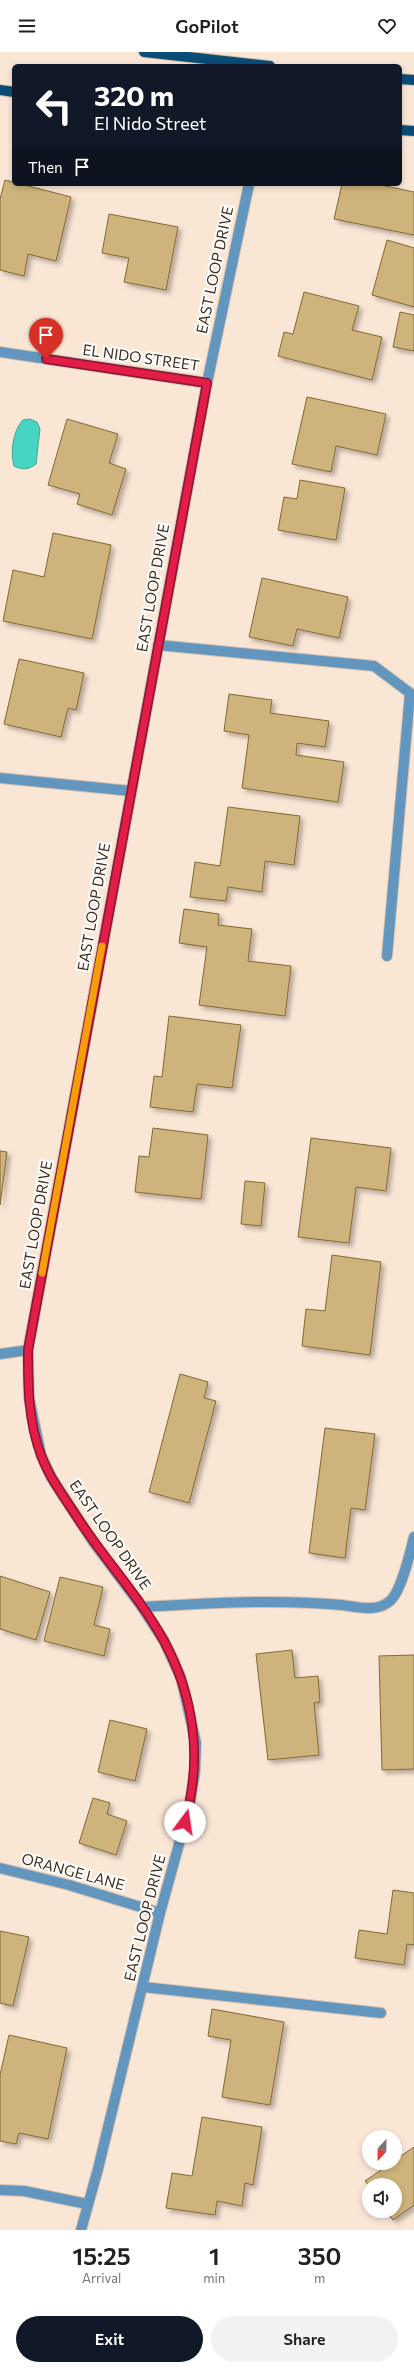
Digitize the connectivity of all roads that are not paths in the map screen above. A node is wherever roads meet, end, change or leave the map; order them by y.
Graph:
1 (144, 52) edge
2 (252, 64) edge
3 (402, 79) edge
4 (414, 80) edge
5 (0, 90) edge
6 (12, 92) edge
7 (402, 130) edge
8 (414, 131) edge
9 (249, 186) edge
10 (0, 352) edge
11 (207, 383) junction
12 (158, 645) junction
13 (0, 778) edge
14 (131, 791) junction
15 (387, 956) dead end
16 (28, 1350) junction
17 (0, 1354) edge
18 (414, 1537) edge
19 (142, 1607) junction
20 (0, 1868) edge
21 (160, 1913) junction
22 (143, 1986) junction
23 (381, 2013) dead end
24 (0, 2190) edge
25 (87, 2204) junction
26 (81, 2230) edge

1 - 2 main road
3 - 4 main road
5 - 6 main road
7 - 8 main road
9 - 11 street, EAST LOOP DRIVE
10 - 11 street, EL NIDO STREET
11 - 12 street, EAST LOOP DRIVE
12 - 14 street, EAST LOOP DRIVE
12 - 15 street
13 - 14 street
14 - 16 street, EAST LOOP DRIVE
16 - 17 street
16 - 19 street, EAST LOOP DRIVE
18 - 19 street
19 - 21 street, EAST LOOP DRIVE
20 - 21 street, ORANGE LANE
21 - 22 street, EAST LOOP DRIVE
22 - 23 street
22 - 25 street, EAST LOOP DRIVE
24 - 25 street
25 - 26 street, EAST LOOP DRIVE

